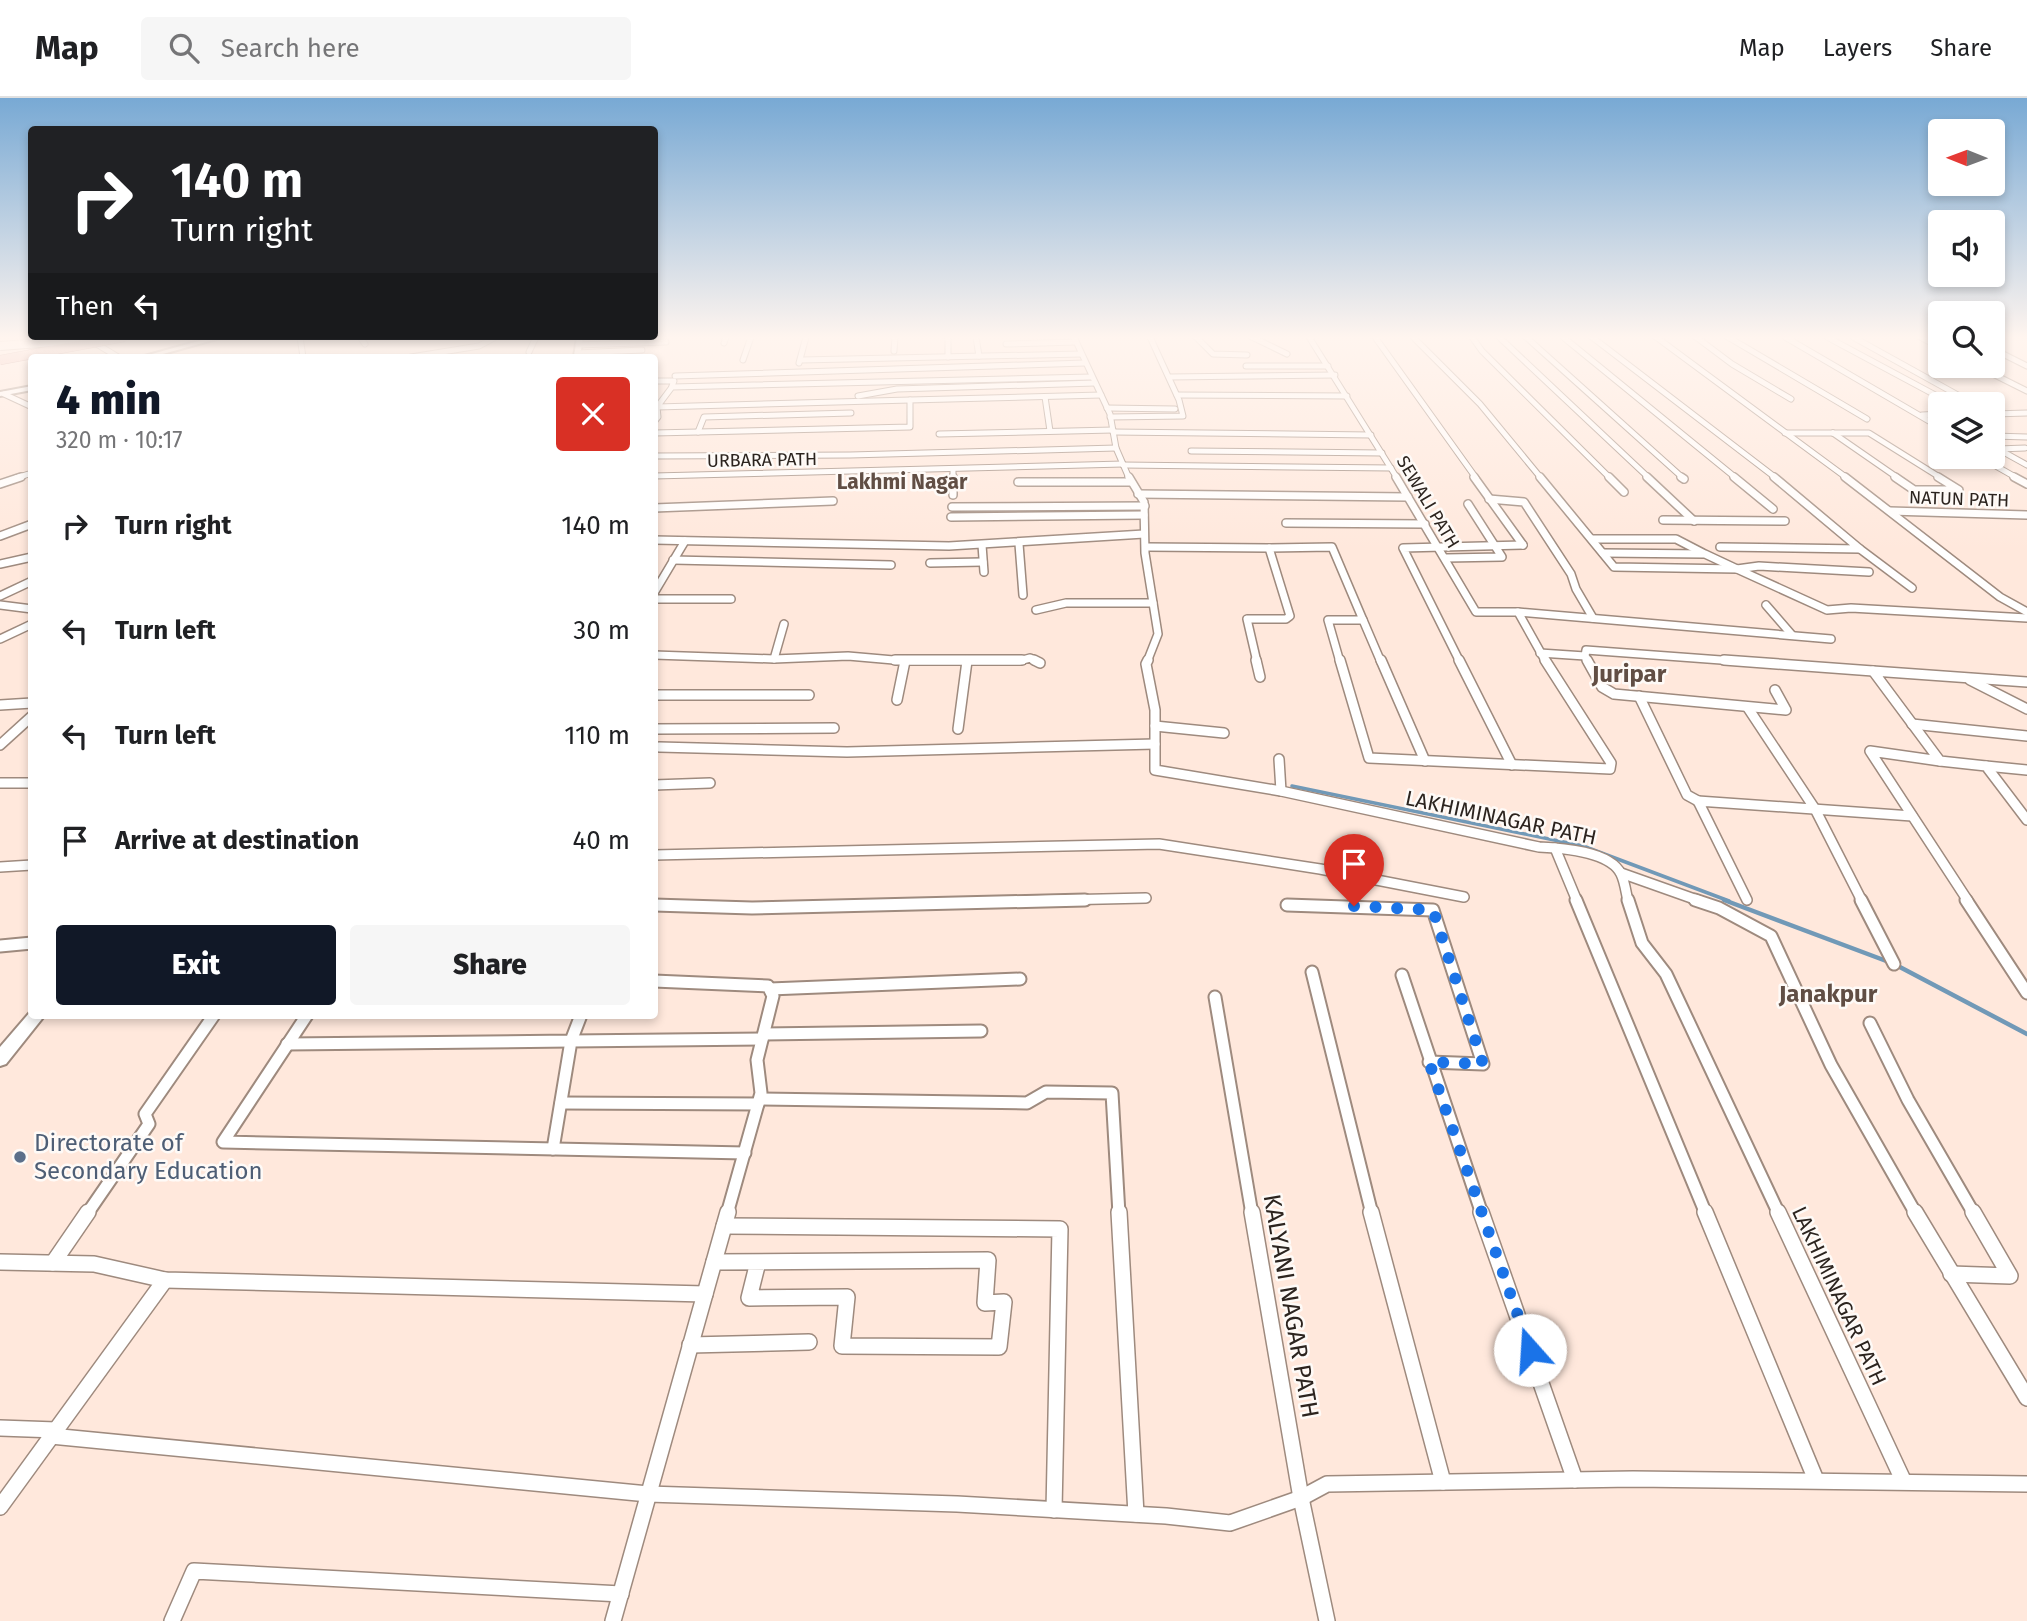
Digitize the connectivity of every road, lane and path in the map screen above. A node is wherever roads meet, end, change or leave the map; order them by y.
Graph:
1 (910, 408) edge
2 (1047, 408) edge
3 (1107, 408) edge
4 (1174, 408) edge
5 (1180, 408) edge
6 (1354, 408) edge
7 (1425, 408) edge
8 (1482, 408) edge
9 (1539, 408) edge
10 (1574, 408) edge
11 (1602, 408) edge
12 (1650, 408) edge
13 (1684, 408) edge
14 (1751, 408) edge
15 (1848, 408) edge
16 (1907, 408) edge
17 (1109, 412) junction
18 (851, 413) dead end
19 (2027, 413) edge
20 (2005, 414) edge
21 (1928, 415) edge
22 (1921, 416) junction
23 (1867, 419) dead end
24 (1928, 420) edge
25 (1050, 431) junction
26 (1113, 431) junction
27 (698, 432) junction
28 (658, 433) edge
29 (1188, 433) junction
30 (1784, 433) junction
31 (1833, 433) junction
32 (939, 434) dead end
33 (1371, 435) junction
34 (2005, 436) edge
35 (2005, 437) edge
36 (2027, 437) edge
37 (1116, 448) junction
38 (2026, 448) edge
39 (1191, 451) junction
40 (1382, 453) junction
41 (658, 456) edge
42 (1123, 464) junction
43 (1191, 466) junction
44 (2027, 466) edge
45 (1391, 468) junction
46 (953, 469) junction
47 (2001, 469) edge
48 (28, 474) edge
49 (658, 476) edge
50 (17, 478) junction
51 (28, 479) edge
52 (1684, 479) dead end
53 (1018, 482) dead end
54 (1130, 482) junction
55 (0, 484) edge
56 (2027, 484) edge
57 (1624, 492) dead end
58 (1138, 494) junction
59 (953, 495) dead end
60 (1408, 497) junction
61 (1489, 499) junction
62 (833, 501) dead end
63 (1468, 504) dead end
64 (952, 507) dead end
65 (658, 508) edge
66 (1773, 509) dead end
67 (1145, 510) junction
68 (1889, 510) junction
69 (2027, 514) edge
70 (951, 517) dead end
71 (1663, 520) dead end
72 (1694, 521) junction
73 (1785, 521) dead end
74 (1286, 523) dead end
75 (1425, 524) junction
76 (28, 525) edge
77 (0, 529) edge
78 (8, 532) junction
79 (1144, 534) junction
80 (0, 536) edge
81 (1592, 539) junction
82 (658, 540) edge
83 (685, 541) junction
84 (1019, 544) junction
85 (982, 545) junction
86 (1494, 546) junction
87 (1146, 547) junction
88 (1720, 547) dead end
89 (1269, 548) junction
90 (1440, 548) junction
91 (1860, 549) junction
92 (1603, 553) junction
93 (1705, 554) junction
94 (28, 558) edge
95 (1446, 558) junction
96 (673, 560) junction
97 (984, 562) junction
98 (0, 564) edge
99 (930, 564) dead end
100 (891, 565) dead end
101 (1737, 569) junction
102 (984, 572) dead end
103 (1869, 572) dead end
104 (28, 583) edge
105 (658, 586) edge
106 (1912, 588) dead end
107 (1023, 595) dead end
108 (0, 596) edge
109 (2000, 597) junction
110 (658, 599) edge
111 (731, 599) dead end
112 (2026, 601) edge
113 (1153, 603) junction
114 (0, 605) edge
115 (1766, 605) dead end
116 (28, 608) edge
117 (1036, 610) dead end
118 (1518, 612) junction
119 (2027, 615) edge
120 (1593, 618) junction
121 (1363, 620) junction
122 (784, 624) dead end
123 (28, 626) edge
124 (1792, 635) junction
125 (0, 639) edge
126 (1831, 639) dead end
127 (1540, 653) junction
128 (658, 656) edge
129 (1585, 656) junction
130 (774, 659) junction
131 (905, 660) junction
132 (967, 661) junction
133 (1040, 663) dead end
134 (1873, 671) junction
135 (1261, 677) dead end
136 (1966, 679) junction
137 (2027, 682) edge
138 (1775, 690) dead end
139 (658, 695) edge
140 (808, 695) dead end
141 (1639, 696) junction
142 (897, 700) dead end
143 (28, 703) edge
144 (0, 705) edge
145 (1748, 708) junction
146 (2027, 709) edge
147 (28, 720) edge
148 (1912, 724) junction
149 (1155, 726) junction
150 (834, 728) dead end
151 (658, 729) edge
152 (958, 729) dead end
153 (1224, 733) dead end
154 (2027, 736) edge
155 (1155, 744) junction
156 (0, 745) edge
157 (659, 747) dead end
158 (1279, 759) dead end
159 (1425, 761) junction
160 (1940, 761) junction
161 (1512, 765) junction
162 (1986, 766) junction
163 (2027, 770) edge
164 (0, 783) edge
165 (28, 783) edge
166 (710, 783) dead end
167 (658, 785) edge
168 (1281, 791) junction
169 (1698, 801) junction
170 (1815, 809) junction
171 (1912, 816) junction
172 (2027, 820) edge
173 (1555, 848) junction
174 (658, 855) edge
175 (28, 865) edge
176 (0, 867) edge
177 (1621, 873) junction
178 (1464, 897) dead end
179 (1146, 898) dead end
180 (1747, 900) dead end
181 (658, 905) edge
182 (1287, 905) dead end
183 (28, 943) edge
184 (0, 946) edge
185 (1894, 964) dead end
186 (1312, 972) dead end
187 (1402, 975) dead end
188 (1020, 979) dead end
189 (658, 981) edge
190 (770, 989) junction
191 (2027, 993) edge
192 (1215, 997) dead end
193 (34, 1019) edge
194 (211, 1019) edge
195 (304, 1019) edge
196 (579, 1019) edge
197 (1870, 1023) dead end
198 (981, 1031) dead end
199 (763, 1037) junction
200 (571, 1041) junction
201 (286, 1044) junction
202 (0, 1059) edge
203 (1429, 1062) junction
204 (759, 1101) junction
205 (561, 1103) junction
206 (553, 1149) junction
207 (745, 1153) junction
208 (724, 1226) junction
209 (0, 1262) edge
210 (714, 1262) junction
211 (758, 1262) junction
212 (53, 1263) junction
213 (1951, 1274) junction
214 (164, 1280) junction
215 (705, 1294) junction
216 (809, 1342) dead end
217 (690, 1345) junction
218 (2027, 1398) edge
219 (0, 1428) edge
220 (54, 1433) junction
221 (1575, 1480) junction
222 (1816, 1480) junction
223 (1903, 1480) junction
224 (1443, 1482) junction
225 (2027, 1484) edge
226 (648, 1494) junction
227 (1301, 1498) junction
228 (0, 1507) edge
229 (1054, 1510) junction
230 (1136, 1514) junction
231 (621, 1594) junction
232 (172, 1621) edge
233 (613, 1621) edge
234 (1327, 1621) edge

1 - 27 street
2 - 25 street
3 - 17 street
4 - 17 street
5 - 17 street
6 - 33 street, SEWALI PATH
7 - 61 street
8 - 81 street
9 - 57 street
10 - 72 street
11 - 52 street
12 - 66 street
13 - 91 street
14 - 30 street
15 - 23 street
16 - 22 street
17 - 26 street
18 - 27 street
19 - 20 street
21 - 22 street
22 - 24 street
25 - 26 street
25 - 32 street
26 - 29 street
26 - 37 street
27 - 28 street
29 - 33 street
29 - 39 street
30 - 31 street
30 - 68 street
31 - 31 street, NATUN PATH
33 - 40 street, SEWALI PATH
34 - 36 street
35 - 38 street
37 - 41 street
37 - 42 street
38 - 44 street
39 - 40 street
39 - 43 street
40 - 45 street, SEWALI PATH
42 - 43 street, URBARA PATH
42 - 46 street, URBARA PATH
42 - 54 street
43 - 45 street, URBARA PATH
45 - 60 street, SEWALI PATH
46 - 49 street, URBARA PATH
46 - 59 street
47 - 56 street
48 - 50 street
50 - 51 street
50 - 55 street
53 - 54 street
54 - 58 street
58 - 60 street
58 - 67 street
60 - 75 street, SEWALI PATH
61 - 86 street
61 - 120 street
62 - 65 street
63 - 86 street
64 - 67 street
67 - 70 street
67 - 79 street, LAKHIMINAGAR PATH
68 - 69 street, NATUN PATH
68 - 109 street
71 - 72 street
72 - 73 street
74 - 75 street
75 - 90 street, SEWALI PATH
76 - 78 street
77 - 78 street
78 - 80 street
79 - 84 street
79 - 87 street, LAKHIMINAGAR PATH
81 - 92 street
81 - 93 street
82 - 83 street
83 - 85 street
83 - 96 street
84 - 85 street
84 - 107 street
85 - 97 street
86 - 90 street
86 - 95 street
87 - 89 street
87 - 113 street, LAKHIMINAGAR PATH
88 - 91 street
89 - 121 street
89 - 135 street
90 - 95 street, SEWALI PATH
90 - 161 street
91 - 106 street
92 - 93 street
92 - 101 street
93 - 101 street
94 - 98 street
95 - 118 street, SEWALI PATH
96 - 100 street
96 - 105 street
97 - 99 street
97 - 102 street
101 - 103 street
101 - 119 street
104 - 108 street
109 - 112 street
109 - 119 street
110 - 111 street
113 - 117 street
113 - 149 street, LAKHIMINAGAR PATH
114 - 116 street
115 - 124 street
118 - 120 street
118 - 127 street
120 - 124 street
121 - 159 street
121 - 159 street
122 - 130 street
123 - 125 street
124 - 126 street
127 - 129 street
127 - 161 street
128 - 130 street
129 - 134 street
129 - 141 street
130 - 131 street
131 - 132 street
131 - 142 street
132 - 133 street
132 - 152 street
134 - 136 street
134 - 148 street
136 - 137 street
136 - 146 street
138 - 145 street
139 - 140 street
141 - 145 street
141 - 169 street
143 - 144 street
145 - 170 street
147 - 156 street
148 - 154 street
148 - 160 street
149 - 153 street
149 - 155 street, LAKHIMINAGAR PATH
150 - 151 street
155 - 157 street
155 - 168 street, LAKHIMINAGAR PATH
158 - 168 street
159 - 161 street
160 - 162 street
160 - 171 street
162 - 163 street
162 - 172 street
164 - 165 street
166 - 167 street
168 - 173 street, LAKHIMINAGAR PATH
169 - 170 street
169 - 180 street
170 - 171 street
170 - 185 street
171 - 191 street
173 - 177 street, LAKHIMINAGAR PATH
173 - 222 street
174 - 178 street
175 - 176 street
177 - 213 street
177 - 223 street, LAKHIMINAGAR PATH
179 - 181 street
182 - 203 street
183 - 184 street
186 - 224 street
187 - 203 street
188 - 190 street
189 - 190 street
190 - 199 street
192 - 227 street, KALYANI NAGAR PATH
193 - 202 main road
194 - 212 street
195 - 201 street
196 - 200 street
197 - 213 street
198 - 199 street
199 - 200 street
199 - 204 street
200 - 201 street
200 - 205 street
201 - 206 street
203 - 221 street
204 - 205 street
204 - 207 street
204 - 230 street
205 - 206 street
206 - 207 street
207 - 208 street
208 - 210 street
208 - 229 street
209 - 212 street
210 - 211 street
210 - 215 street
211 - 211 street
212 - 214 street
213 - 218 street
214 - 215 street
214 - 220 street
215 - 217 street
216 - 217 street
217 - 226 street
219 - 220 street
220 - 226 street
220 - 228 street
221 - 222 street
221 - 224 street
222 - 223 street
223 - 225 street
224 - 227 street
226 - 229 street
226 - 231 street
227 - 230 street
227 - 234 street, KALYANI NAGAR PATH
229 - 230 street
231 - 232 street
231 - 233 street

